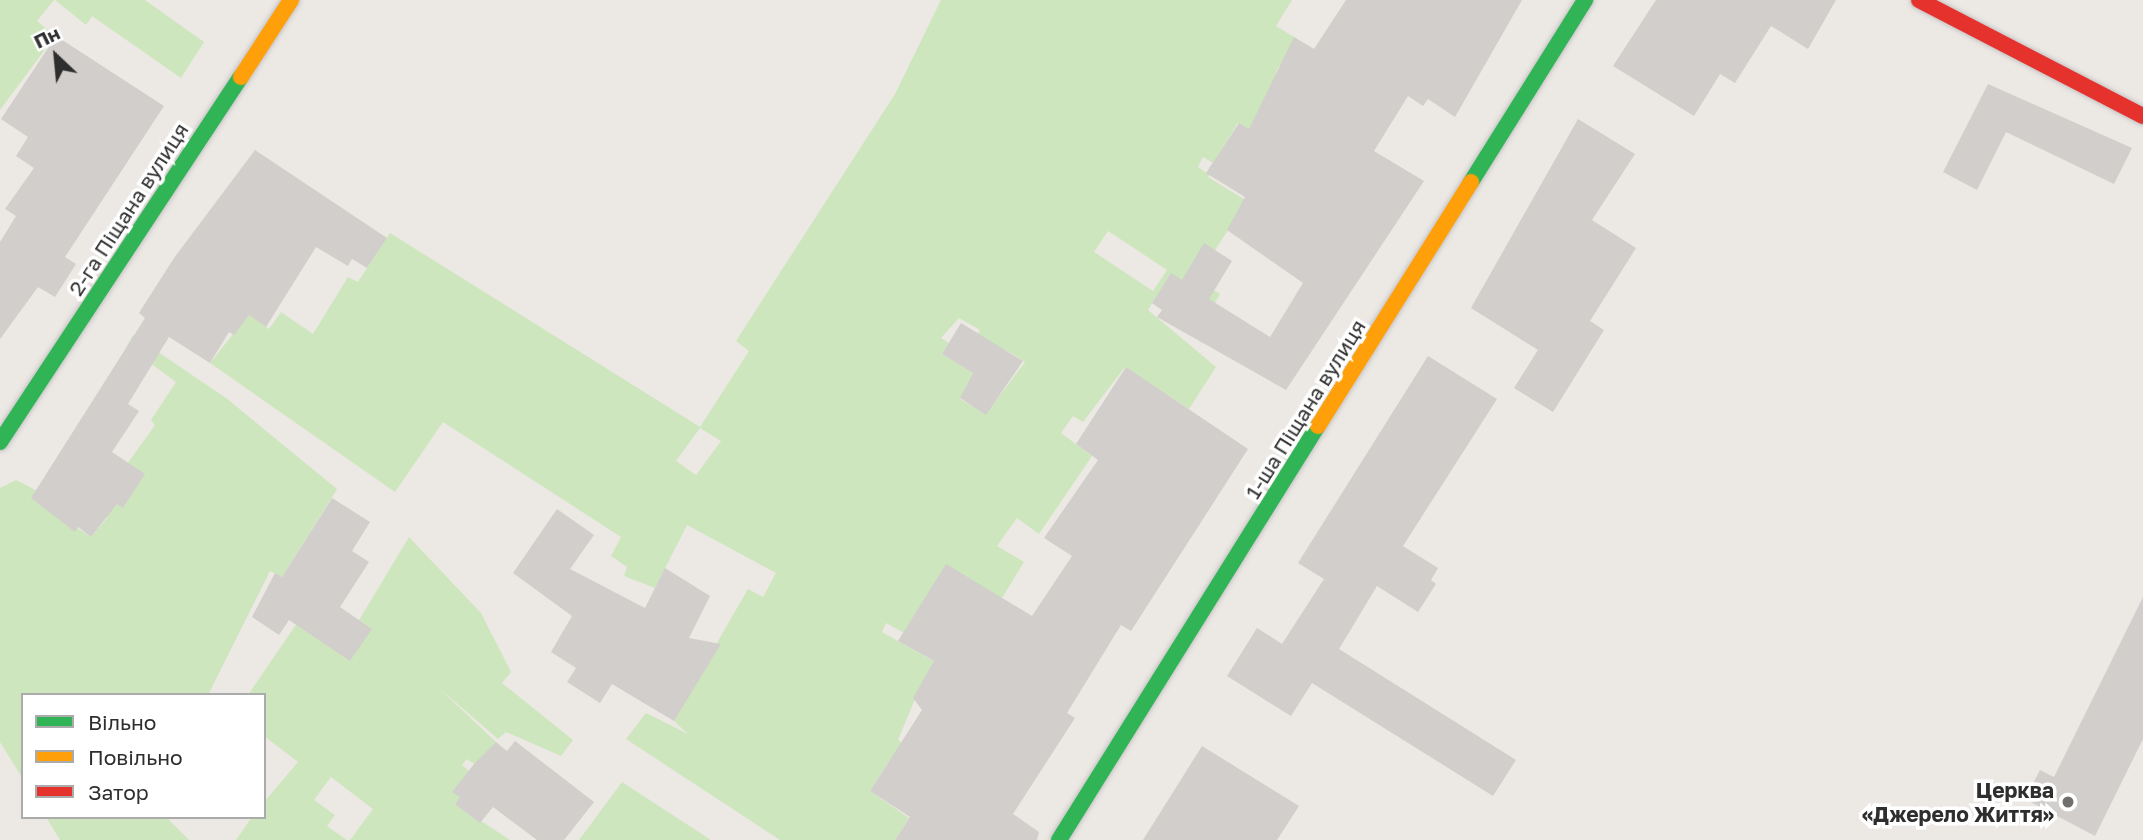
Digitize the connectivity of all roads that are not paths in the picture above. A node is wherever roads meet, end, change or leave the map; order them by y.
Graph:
1 (291, 0) edge
2 (1585, 0) edge
3 (1919, 0) edge
4 (2143, 116) edge
5 (0, 442) edge
6 (1059, 840) edge

1 - 5 street, 2-га Піщана вулиця
2 - 6 street, 1-ша Піщана вулиця
3 - 4 street

